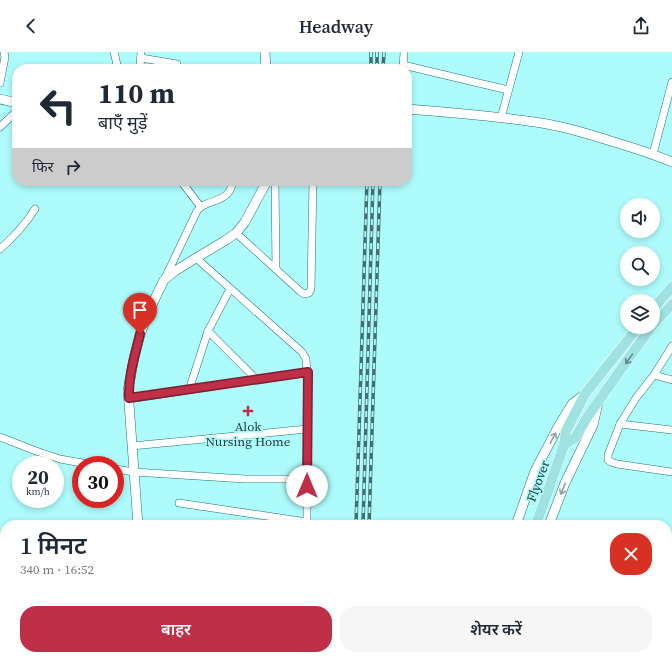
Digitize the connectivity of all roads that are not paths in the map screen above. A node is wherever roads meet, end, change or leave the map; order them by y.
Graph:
1 (4, 52) edge
2 (114, 52) edge
3 (265, 52) edge
4 (404, 52) edge
5 (519, 52) edge
6 (141, 55) edge
7 (117, 64) edge
8 (177, 64) dead end
9 (266, 64) edge
10 (403, 64) edge
11 (412, 69) edge
12 (672, 82) edge
13 (0, 83) edge
14 (508, 90) junction
15 (0, 99) edge
16 (12, 102) edge
17 (412, 109) edge
18 (12, 116) edge
19 (501, 118) junction
20 (0, 127) edge
21 (652, 154) junction
22 (672, 162) edge
23 (185, 186) edge
24 (231, 186) edge
25 (264, 186) edge
26 (275, 186) edge
27 (313, 186) edge
28 (200, 206) junction
29 (35, 209) dead end
30 (236, 233) junction
31 (0, 249) edge
32 (196, 258) junction
33 (276, 269) junction
34 (164, 280) junction
35 (672, 287) edge
36 (230, 289) junction
37 (660, 301) edge
38 (672, 304) edge
39 (660, 317) edge
40 (208, 331) junction
41 (632, 334) edge
42 (646, 334) edge
43 (672, 346) edge
44 (308, 372) junction
45 (654, 375) junction
46 (256, 379) junction
47 (672, 380) edge
48 (189, 390) junction
49 (585, 394) junction
50 (129, 398) junction
51 (599, 402) junction
52 (620, 424) junction
53 (307, 429) junction
54 (672, 430) edge
55 (0, 437) edge
56 (564, 445) junction
57 (132, 446) junction
58 (72, 461) edge
59 (124, 470) edge
60 (134, 472) junction
61 (672, 472) edge
62 (307, 479) junction
63 (180, 504) dead end
64 (138, 520) edge
65 (282, 520) edge
66 (307, 520) edge
67 (518, 520) edge
68 (538, 520) edge
69 (551, 520) edge

1 - 13 street
2 - 7 street
3 - 9 street
4 - 10 street
5 - 14 street
6 - 8 street
11 - 14 street
12 - 21 street
14 - 19 street
15 - 16 street
17 - 19 street
18 - 20 street
19 - 21 street
21 - 22 street
23 - 28 street
24 - 28 street
25 - 30 street
26 - 33 street
27 - 33 street
28 - 34 street
29 - 31 street
30 - 32 street
30 - 33 street
32 - 34 street
32 - 36 street
34 - 50 street
35 - 37 main road
36 - 40 street
36 - 44 street
38 - 39 main road, Flyover
40 - 46 street
40 - 48 street
41 - 49 main road, Flyover
42 -> 51 main road, Flyover
43 - 45 street
44 - 46 street
44 - 53 street
45 - 47 street
45 - 52 street
46 - 48 street
48 - 50 street
49 - 56 main road, Flyover
67 -> 49 street
50 - 57 street
51 - 56 main road, Flyover
51 -> 69 street
52 - 54 street
52 - 61 street
53 - 57 street
53 - 62 street
55 - 58 street
56 - 68 main road, Flyover
57 - 60 street
59 - 60 street
60 - 62 street
60 - 64 street
62 - 66 street
63 - 65 street

